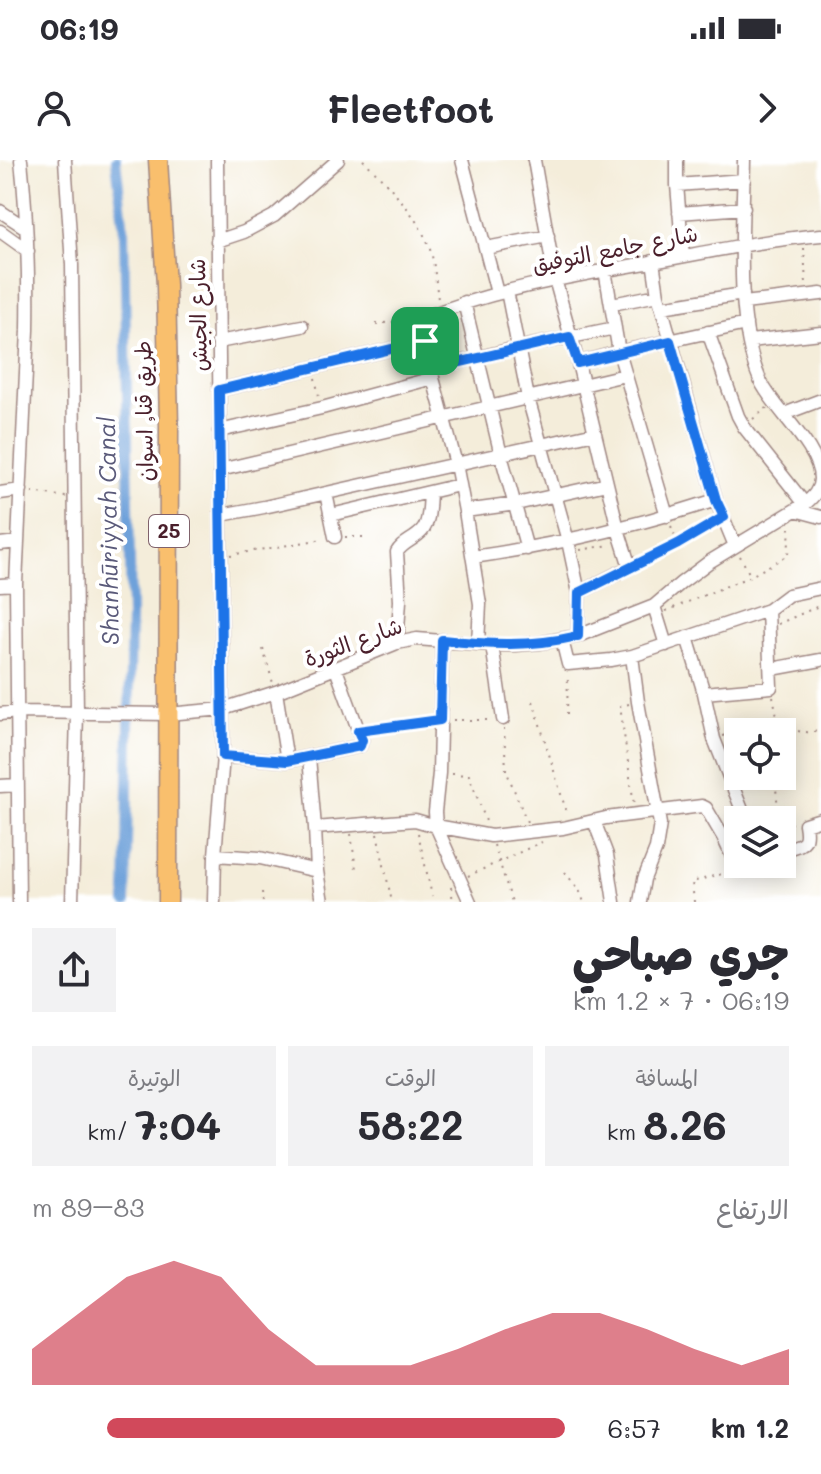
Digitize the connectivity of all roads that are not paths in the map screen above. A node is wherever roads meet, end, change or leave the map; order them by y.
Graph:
1 (21, 160) edge
2 (65, 160) edge
3 (158, 160) edge
4 (217, 160) edge
5 (338, 160) edge
6 (462, 160) edge
7 (534, 160) edge
8 (677, 160) edge
9 (744, 160) edge
10 (744, 180) junction
11 (677, 185) junction
12 (744, 208) junction
13 (0, 211) edge
14 (679, 213) junction
15 (26, 228) junction
16 (0, 231) edge
17 (821, 235) edge
18 (548, 236) junction
19 (217, 241) junction
20 (743, 247) junction
21 (486, 248) junction
22 (28, 251) junction
23 (683, 256) junction
24 (653, 261) junction
25 (605, 270) junction
26 (555, 279) junction
27 (502, 292) junction
28 (821, 294) edge
29 (744, 298) junction
30 (660, 301) junction
31 (464, 302) junction
32 (612, 304) junction
33 (746, 324) junction
34 (302, 326) dead end
35 (615, 328) junction
36 (708, 332) junction
37 (821, 333) edge
38 (569, 337) junction
39 (425, 341) junction
40 (670, 341) junction
41 (750, 341) junction
42 (218, 342) junction
43 (517, 348) junction
44 (619, 352) junction
45 (478, 359) junction
46 (578, 363) junction
47 (432, 374) junction
48 (625, 375) junction
49 (583, 384) junction
50 (219, 390) junction
51 (528, 398) junction
52 (821, 400) edge
53 (489, 408) junction
54 (784, 414) junction
55 (443, 418) junction
56 (219, 431) junction
57 (595, 433) junction
58 (541, 445) junction
59 (816, 451) edge
60 (501, 455) junction
61 (456, 464) junction
62 (220, 470) junction
63 (821, 480) edge
64 (607, 484) junction
65 (459, 485) junction
66 (21, 490) junction
67 (0, 493) edge
68 (326, 493) junction
69 (430, 493) junction
70 (556, 495) junction
71 (716, 500) junction
72 (516, 504) junction
73 (796, 510) junction
74 (465, 511) junction
75 (221, 515) junction
76 (331, 515) junction
77 (667, 516) junction
78 (821, 517) edge
79 (618, 529) junction
80 (335, 537) road end
81 (18, 542) junction
82 (0, 544) edge
83 (569, 546) junction
84 (735, 546) junction
85 (527, 549) junction
86 (473, 557) junction
87 (16, 584) junction
88 (0, 585) edge
89 (821, 588) edge
90 (579, 593) junction
91 (768, 610) junction
92 (655, 611) junction
93 (578, 636) junction
94 (687, 637) junction
95 (16, 638) junction
96 (0, 639) edge
97 (442, 640) junction
98 (562, 640) junction
99 (397, 643) junction
100 (478, 644) junction
101 (492, 645) junction
102 (666, 645) junction
103 (632, 656) junction
104 (821, 660) edge
105 (336, 669) junction
106 (772, 669) junction
107 (276, 692) junction
108 (704, 693) junction
109 (223, 709) junction
110 (20, 712) junction
111 (77, 713) junction
112 (0, 714) edge
113 (178, 714) junction
114 (503, 719) road end
115 (223, 756) junction
116 (309, 757) junction
117 (287, 761) junction
118 (17, 785) junction
119 (0, 786) edge
120 (740, 806) edge
121 (659, 811) junction
122 (821, 819) edge
123 (594, 821) junction
124 (436, 826) junction
125 (315, 828) junction
126 (724, 838) edge
127 (796, 845) edge
128 (215, 855) junction
129 (317, 871) junction
130 (19, 902) edge
131 (72, 902) edge
132 (168, 902) edge
133 (214, 902) edge
134 (322, 902) edge
135 (470, 902) edge
136 (614, 902) edge
137 (640, 902) edge

1 - 15 street
2 - 111 street
3 - 113 highway, طريق قنا, اسوان / 25
4 - 19 street, شارع الجيش
5 - 19 street
6 - 21 street
7 - 18 street
8 - 11 street
9 - 10 street, شارع الثورة
10 - 11 street
10 - 12 street, شارع الثورة
11 - 14 street
12 - 14 street
12 - 20 street, شارع الثورة
13 - 15 street
14 - 23 street
15 - 22 street
16 - 22 street
17 - 20 street, شارع جامع التوفيق
18 - 21 street
18 - 26 street
19 - 42 street, شارع الجيش
20 - 23 street, شارع جامع التوفيق
20 - 29 street, شارع الثورة
21 - 27 street
22 - 66 street
23 - 24 street, شارع جامع التوفيق
24 - 25 street, شارع جامع التوفيق
24 - 30 street
25 - 26 street, شارع جامع التوفيق
25 - 32 street
26 - 27 street, شارع جامع التوفيق
26 - 38 street
27 - 31 street, شارع جامع التوفيق
27 - 43 street
28 - 29 street
29 - 30 street
29 - 33 street, شارع الثورة
30 - 32 street
30 - 40 street
31 - 39 street, شارع جامع التوفيق
31 - 45 street
32 - 35 street
33 - 36 street
33 - 41 street, شارع الثورة
34 - 42 street
35 - 38 street
35 - 44 street
36 - 40 street
36 - 73 street
37 - 41 street
38 - 43 street
38 - 46 street
39 - 47 street
39 - 50 street
40 - 44 street
40 - 71 street
41 - 54 street, شارع الثورة
42 - 50 street, شارع الجيش
43 - 45 street
43 - 51 street
44 - 46 street
44 - 48 street
45 - 47 street
45 - 53 street
46 - 49 street
47 - 55 street
47 - 56 street
48 - 49 street
48 - 77 street
49 - 51 street
49 - 57 street
50 - 56 street, شارع الجيش
51 - 53 street
51 - 58 street
52 - 54 street
53 - 55 street
53 - 60 street
54 - 59 street, شارع الثورة
55 - 61 street
55 - 62 street
56 - 62 street, شارع الجيش
57 - 58 street
57 - 64 street
58 - 60 street
58 - 70 street
59 - 63 street, شارع الثورة
60 - 61 street
60 - 72 street
61 - 65 street
61 - 68 street
62 - 75 street, شارع الجيش
63 - 73 street, شارع الثورة
64 - 70 street
64 - 79 street
65 - 69 street
65 - 74 street
66 - 67 street
66 - 81 street
68 - 75 street
68 - 76 street
69 - 76 street
69 - 99 street
70 - 72 street
70 - 83 street
71 - 77 street
71 - 84 street
72 - 74 street
72 - 85 street
73 - 78 street
73 - 84 street, شارع الثورة
74 - 86 street
75 - 109 street, شارع الجيش
76 - 80 street
77 - 79 street
79 - 83 street
79 - 90 street
81 - 82 street
81 - 87 street
83 - 85 street
83 - 90 street
84 - 92 street, شارع الثورة
85 - 86 street
86 - 100 street
87 - 88 street
87 - 95 street
89 - 91 street
90 - 93 street
91 - 94 street
91 - 106 street
92 - 93 street, شارع الثورة
92 - 102 street
93 - 98 street, شارع الثورة
94 - 102 street
94 - 108 street
95 - 96 street
95 - 110 street
97 - 99 street, شارع الثورة
97 - 100 street, شارع الثورة
97 - 124 street
98 - 101 street, شارع الثورة
98 - 103 street
99 - 105 street, شارع الثورة
100 - 101 street, شارع الثورة
101 - 114 street
102 - 103 street
103 - 121 street
104 - 106 street
105 - 107 street, شارع الثورة
105 - 116 street
106 - 108 street
107 - 109 street, شارع الثورة
107 - 117 street
108 - 120 street
109 - 113 street, شارع الثورة
109 - 115 street, شارع الجيش
110 - 111 street, شارع الثورة
110 - 112 street, شارع الثورة
110 - 118 street
111 - 113 street, شارع الثورة
111 - 131 street
113 - 132 highway, طريق قنا, اسوان / 25
115 - 117 street
115 - 128 street, شارع الجيش
116 - 117 street
116 - 125 street
118 - 119 street
118 - 130 street
121 - 123 street
121 - 126 street
121 - 137 street
122 - 127 street
123 - 124 street
123 - 136 street
124 - 125 street
124 - 135 street
125 - 129 street
128 - 129 street
128 - 133 street, شارع الجيش
129 - 134 street

